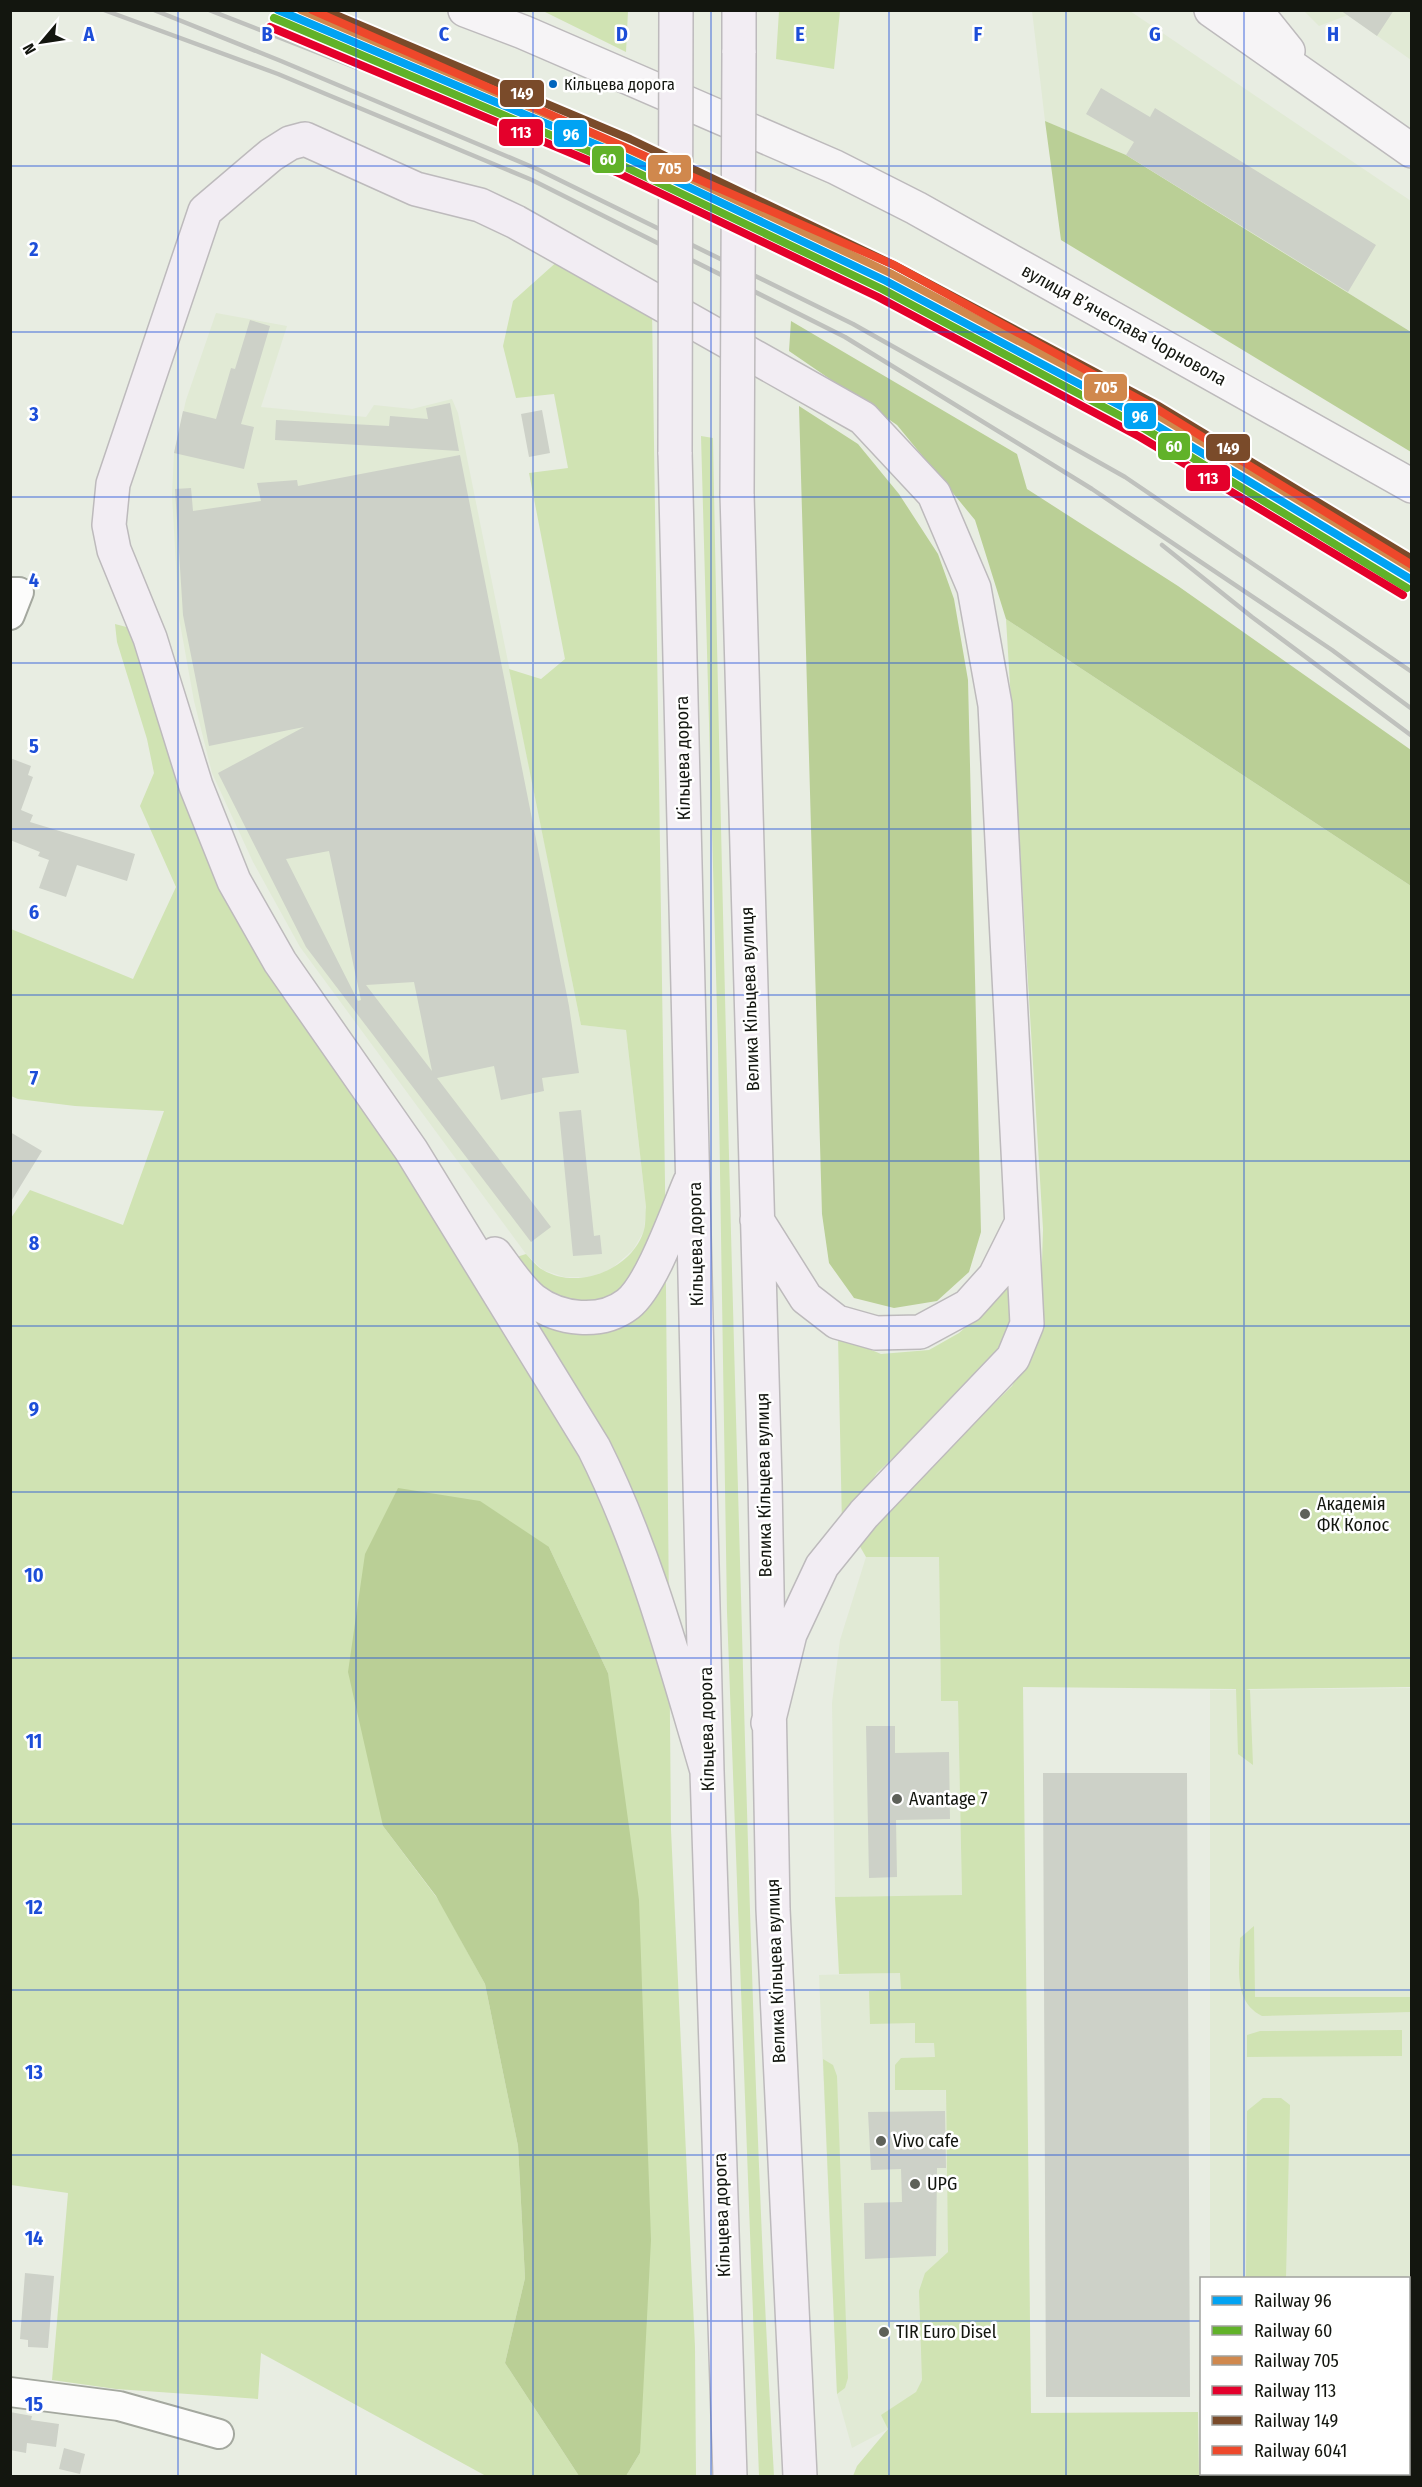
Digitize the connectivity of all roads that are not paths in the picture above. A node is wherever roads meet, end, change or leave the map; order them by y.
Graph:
1 (465, 10) edge
2 (493, 10) edge
3 (739, 10) edge
4 (1211, 10) edge
5 (1255, 10) edge
6 (676, 11) edge
7 (523, 32) junction
8 (1311, 80) junction
9 (1412, 151) edge
10 (1412, 486) edge
11 (411, 1150) junction
12 (694, 1173) junction
13 (756, 1220) junction
14 (1023, 1220) junction
15 (768, 1723) junction
16 (707, 1771) junction
17 (10, 2392) edge
18 (219, 2434) dead end
19 (730, 2476) edge
20 (800, 2476) edge

1 - 7 main road
2 - 7 main road
3 - 13 highway, Велика Кільцева вулиця, bridge
4 - 8 main road
5 - 8 main road
6 - 12 highway, Кільцева дорога, bridge
7 - 10 main road, вулиця Вʼячеслава Чорновола
8 - 9 main road
11 - 12 highway
11 - 14 highway
11 - 16 highway
12 - 16 highway, Кільцева дорога
13 - 14 highway
13 - 15 highway, Велика Кільцева вулиця
14 - 15 highway
15 - 20 highway, Велика Кільцева вулиця
16 - 19 highway, Кільцева дорога
17 - 18 street

